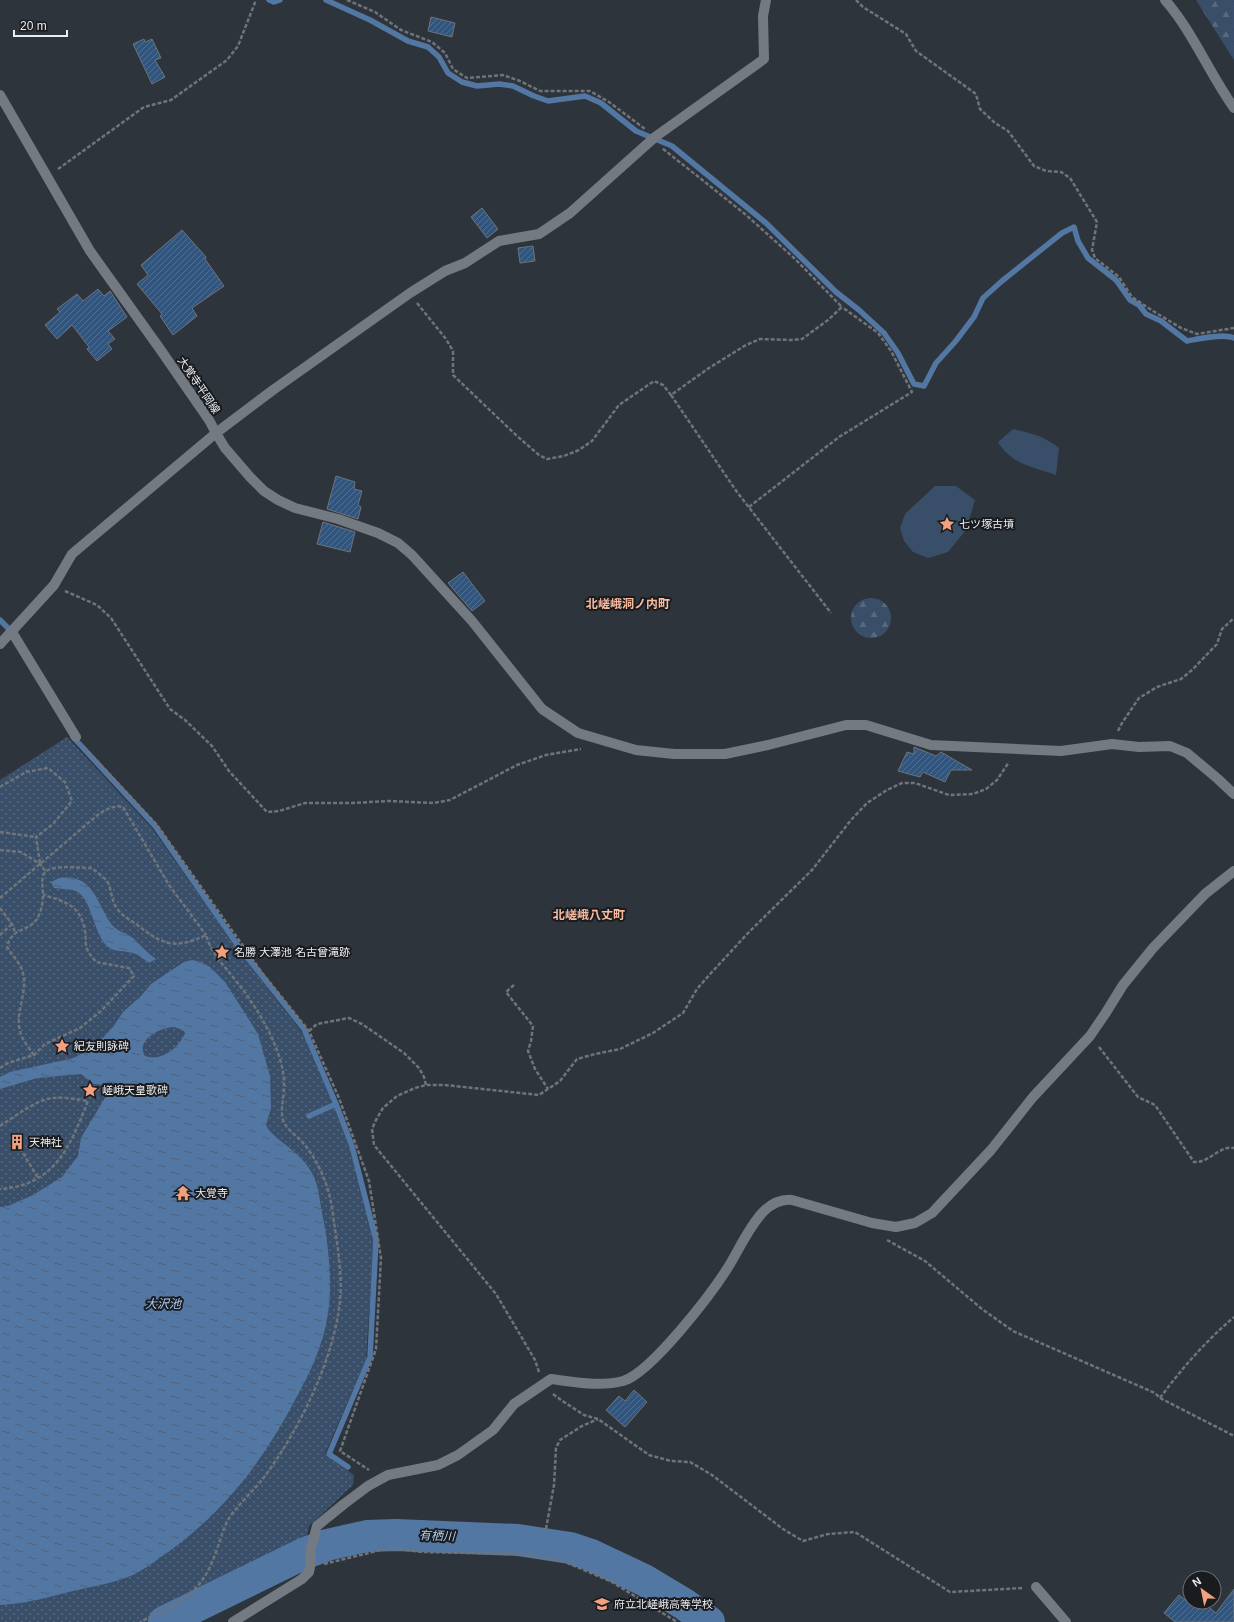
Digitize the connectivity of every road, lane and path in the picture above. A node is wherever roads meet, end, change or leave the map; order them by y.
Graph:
1 (256, 0) edge
2 (347, 0) edge
3 (766, 0) edge
4 (856, 0) edge
5 (1165, 0) edge
6 (0, 94) edge
7 (1234, 108) edge
8 (653, 139) junction
9 (48, 177) junction
10 (410, 293) junction
11 (842, 307) junction
12 (1234, 328) edge
13 (671, 395) junction
14 (216, 433) junction
15 (749, 507) junction
16 (54, 585) junction
17 (831, 613) dead end
18 (1234, 618) edge
19 (12, 632) junction
20 (0, 644) edge
21 (76, 737) joint
22 (1112, 744) junction
23 (585, 748) dead end
24 (1019, 749) junction
25 (0, 787) edge
26 (1234, 794) edge
27 (0, 832) edge
28 (36, 837) junction
29 (0, 850) edge
30 (40, 864) junction
31 (1234, 871) edge
32 (46, 872) junction
33 (43, 895) junction
34 (0, 898) edge
35 (0, 908) edge
36 (12, 924) junction
37 (16, 932) junction
38 (0, 935) edge
39 (206, 935) junction
40 (514, 985) dead end
41 (309, 1031) junction
42 (1090, 1036) junction
43 (34, 1055) junction
44 (0, 1068) edge
45 (426, 1085) junction
46 (548, 1089) junction
47 (0, 1126) edge
48 (20, 1148) dead end
49 (1234, 1148) edge
50 (38, 1178) junction
51 (0, 1189) edge
52 (872, 1223) junction
53 (1234, 1316) edge
54 (542, 1384) junction
55 (1160, 1398) junction
56 (598, 1419) junction
57 (1234, 1436) edge
58 (381, 1479) junction
59 (546, 1529) dead end
60 (310, 1567) junction
61 (1036, 1587) joint
62 (140, 1622) edge
63 (233, 1622) edge
64 (677, 1622) edge
65 (1066, 1622) edge

1 - 9 path
2 - 8 path
3 - 8 street
4 - 12 path
5 - 7 street
6 - 9 street, 大覚寺平岡線
8 - 10 street
8 - 11 path
9 - 14 street, 大覚寺平岡線
10 - 13 path
10 - 14 street
11 - 13 path
11 - 15 path
13 - 15 path
14 - 16 street
14 - 24 street, 大覚寺平岡線
15 - 17 path
16 - 19 street
16 - 23 path
18 - 22 path
19 - 20 street
19 - 21 street
21 - 41 path
22 - 24 street, 大覚寺平岡線
22 - 26 street, 大覚寺平岡線
24 - 46 path
25 - 28 path
27 - 28 path
28 - 30 path
29 - 30 path
30 - 32 path
30 - 34 path
30 - 39 path
31 - 42 street
32 - 33 path
32 - 39 path
33 - 37 path
33 - 43 path
35 - 36 path
36 - 37 path
36 - 38 path
37 - 43 path
39 - 62 path
40 - 46 path
41 - 45 path
41 - 58 path
42 - 49 path
42 - 52 street
43 - 44 path
45 - 46 path
45 - 54 path
47 - 50 path
48 - 50 path
50 - 51 path
52 - 54 street
52 - 55 path
53 - 55 path
54 - 56 path
54 - 58 street
55 - 57 path
56 - 59 path
56 - 61 path
58 - 60 street
60 - 63 street
60 - 64 path
61 - 65 street

